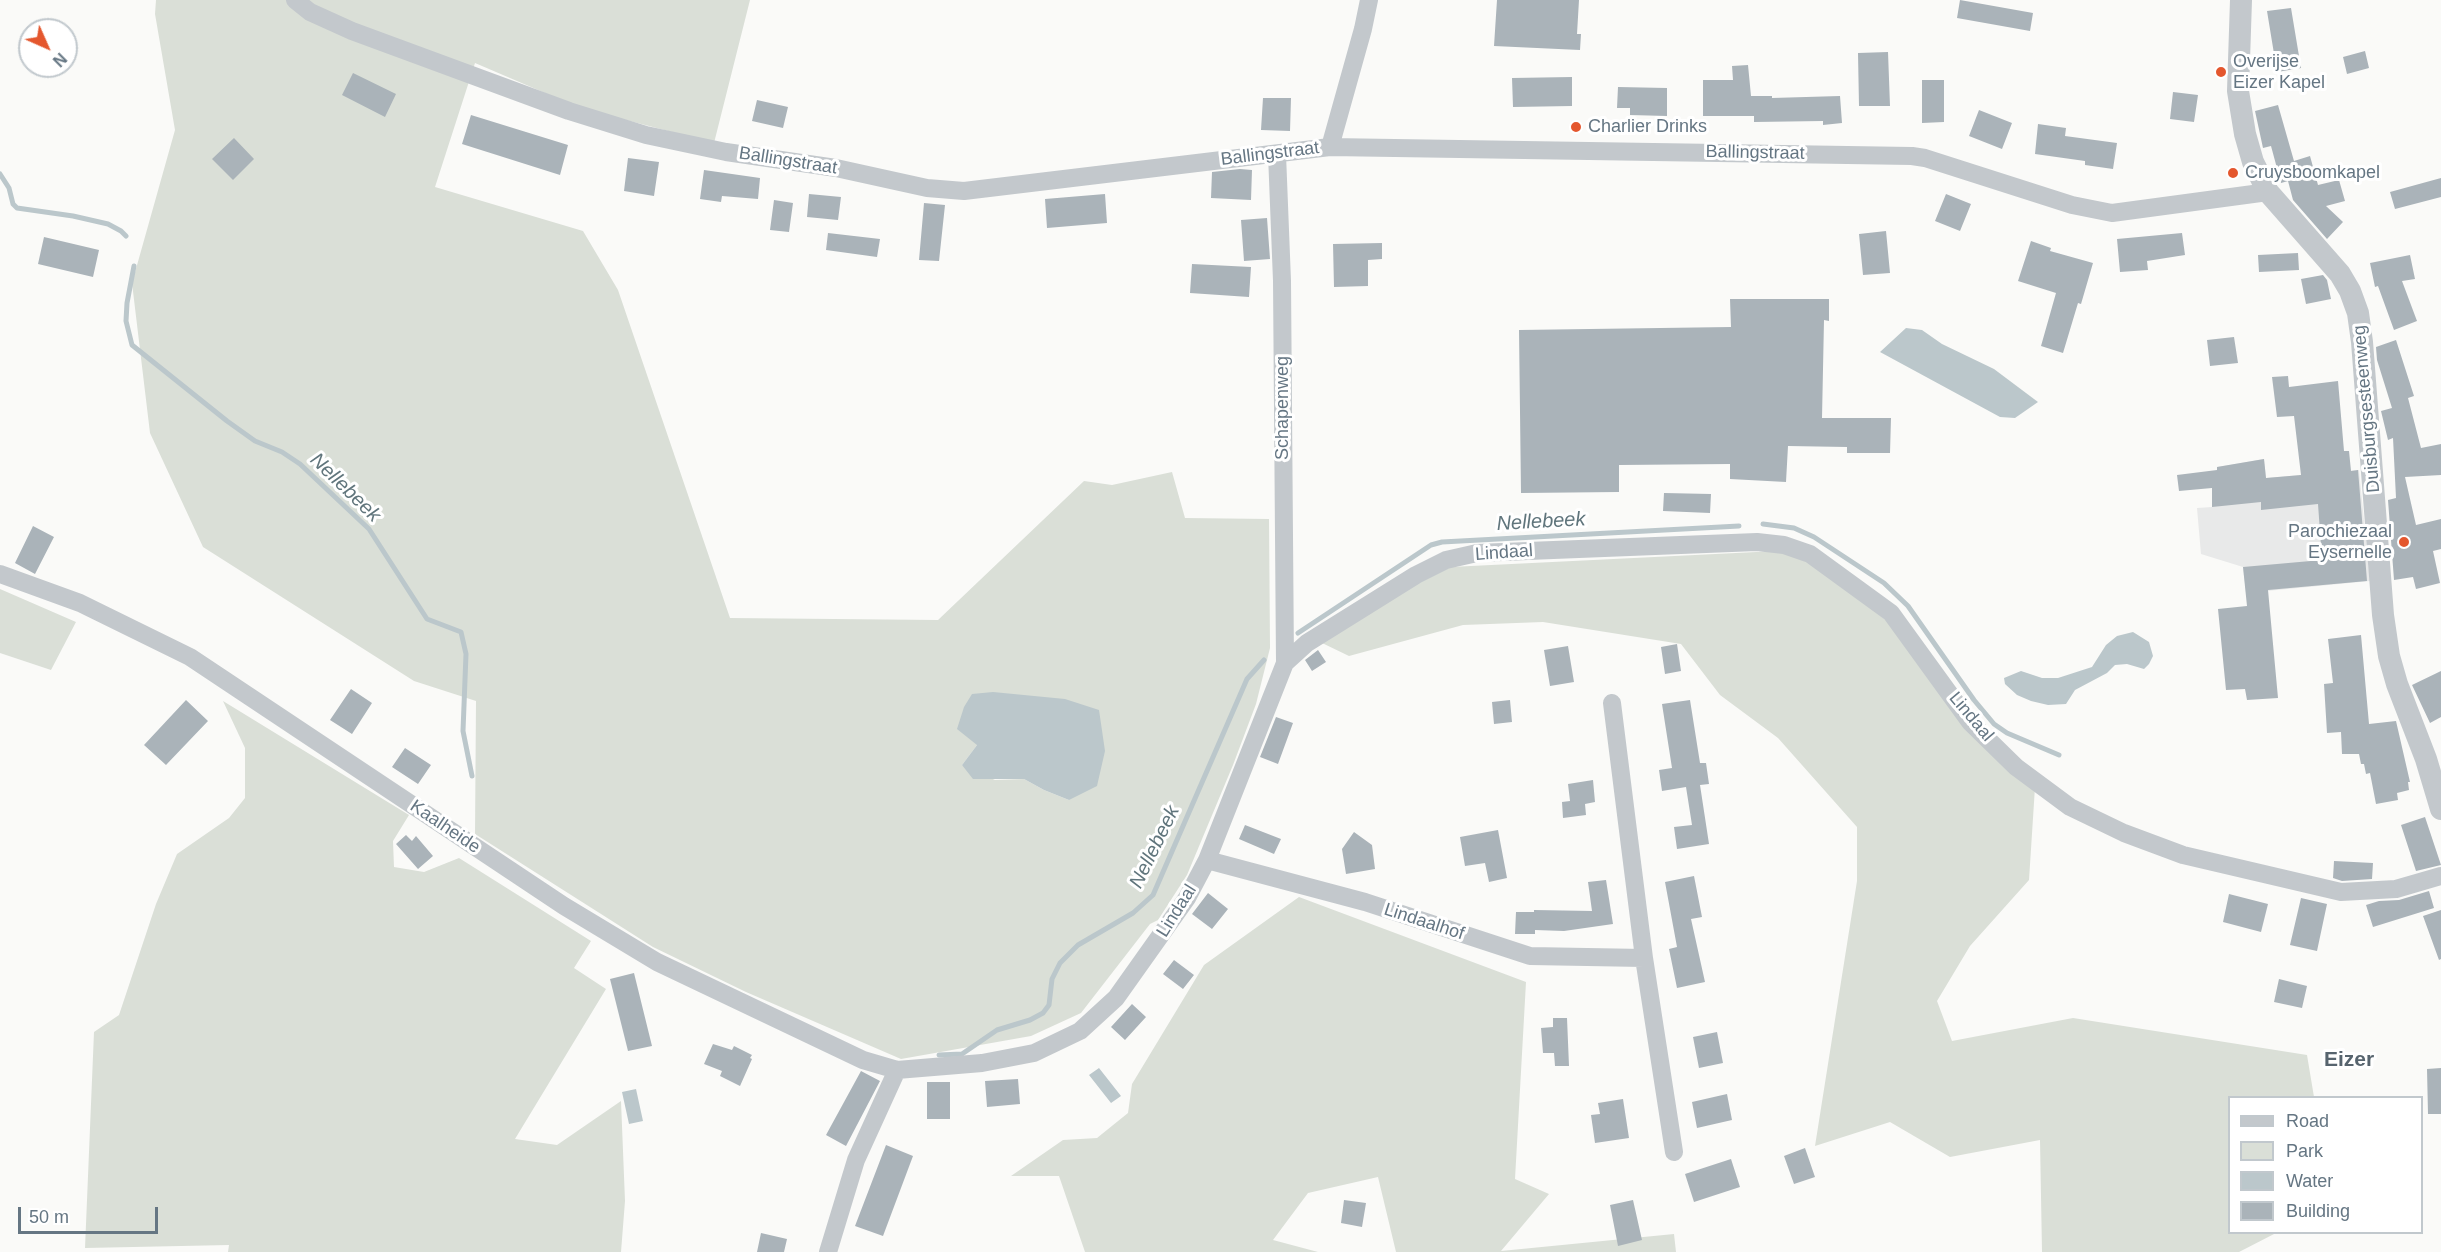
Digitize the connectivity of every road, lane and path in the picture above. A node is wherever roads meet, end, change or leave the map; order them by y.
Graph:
1 (295, 0) edge
2 (1369, 0) edge
3 (2241, 0) edge
4 (1330, 147) junction
5 (1277, 154) junction
6 (2268, 192) junction
7 (0, 574) edge
8 (1285, 663) junction
9 (1612, 704) dead end
10 (2433, 755) edge
11 (2441, 809) edge
12 (1207, 860) junction
13 (2441, 876) edge
14 (1644, 958) junction
15 (897, 1070) junction
16 (1674, 1152) dead end
17 (828, 1252) edge

1 - 5 street, Ballingstraat
2 - 4 street
3 - 6 street, Duisburgsesteenweg
4 - 5 street, Ballingstraat
4 - 6 street, Ballingstraat
5 - 8 street, Schapenweg
6 - 10 street, Duisburgsesteenweg
7 - 15 street, Kaalheide
8 - 12 street, Lindaal
8 - 13 street, Lindaal
9 - 14 street
10 - 11 street, Duisburgsesteenweg
12 - 14 street, Lindaalhof
12 - 15 street, Lindaal
14 - 16 street
15 - 17 street

